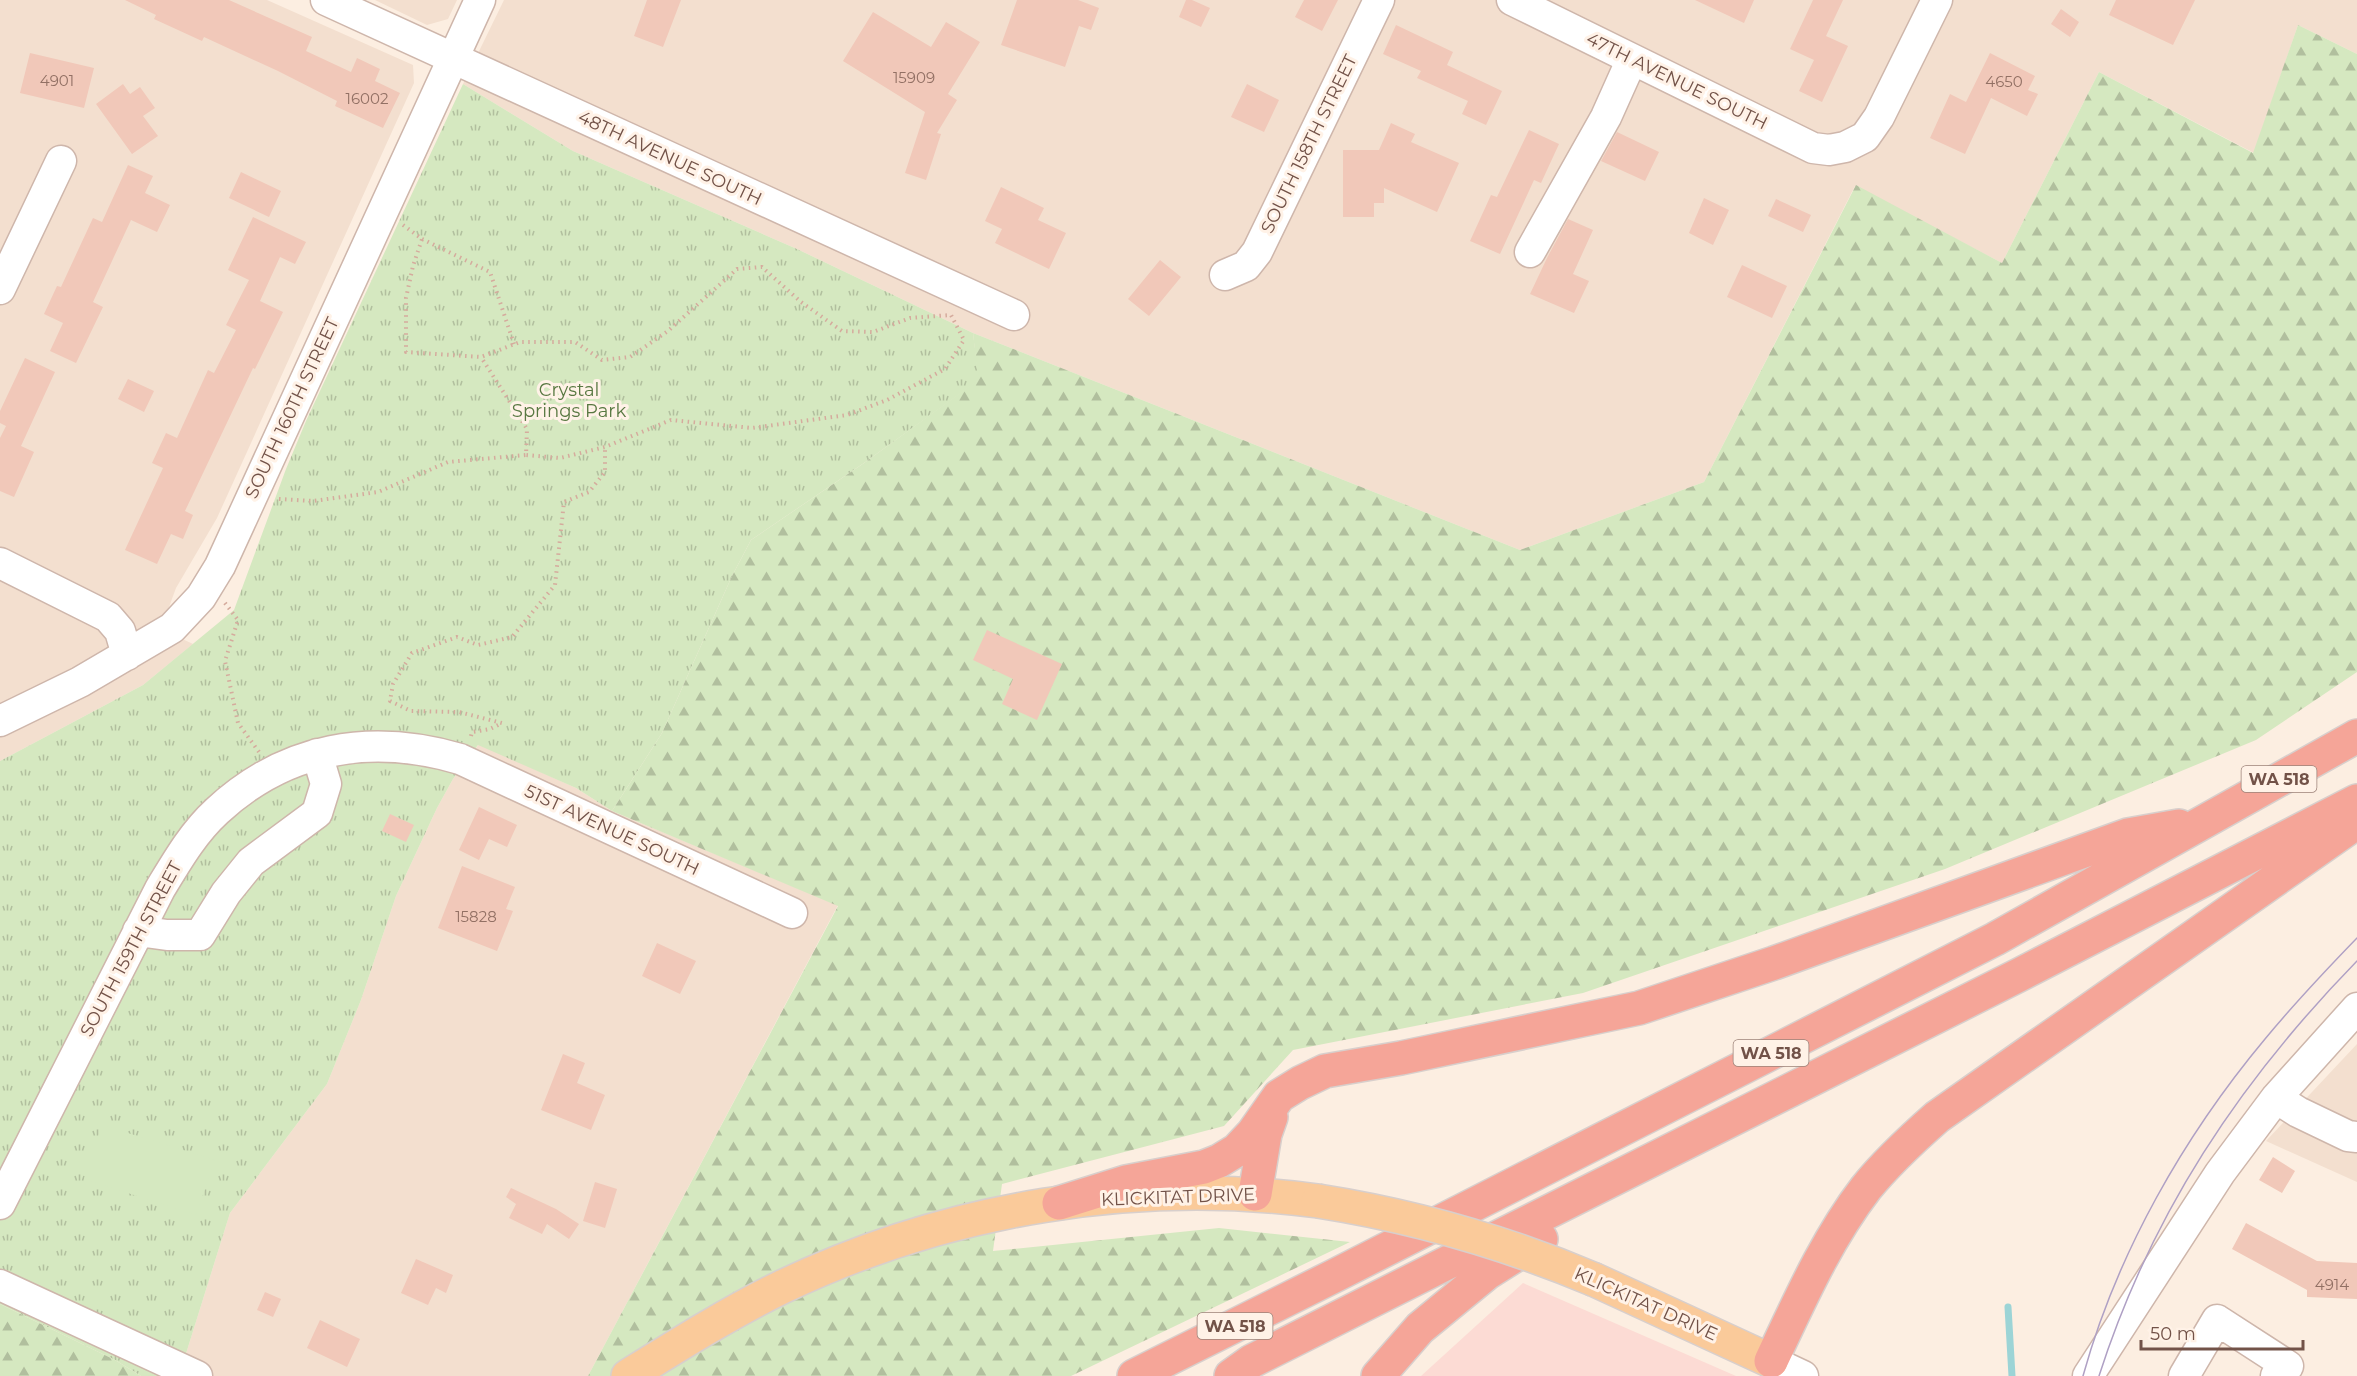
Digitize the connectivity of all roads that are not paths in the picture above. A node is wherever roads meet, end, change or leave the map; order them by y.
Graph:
1 (326, 0) edge
2 (480, 0) edge
3 (1379, 0) edge
4 (1512, 0) edge
5 (1937, 0) edge
6 (452, 58) junction
7 (1632, 59) junction
8 (61, 161) dead end
9 (1530, 252) dead end
10 (1225, 275) dead end
11 (0, 289) edge
12 (1014, 315) dead end
13 (0, 563) edge
14 (127, 655) junction
15 (0, 721) edge
16 (2357, 736) edge
17 (431, 751) joint
18 (317, 754) junction
19 (2357, 801) edge
20 (2201, 822) junction
21 (2357, 822) edge
22 (792, 913) dead end
23 (138, 931) junction
24 (2019, 975) junction
25 (2357, 1008) edge
26 (1280, 1096) junction
27 (2276, 1098) junction
28 (2357, 1137) edge
29 (1255, 1194) junction
30 (1059, 1203) junction
31 (0, 1204) edge
32 (1336, 1275) junction
33 (0, 1285) edge
34 (1771, 1361) junction
35 (197, 1376) edge
36 (628, 1376) edge
37 (1134, 1376) edge
38 (1173, 1376) edge
39 (1231, 1376) edge
40 (1378, 1376) edge
41 (1803, 1376) edge
42 (2088, 1376) edge
43 (2184, 1376) edge
44 (2276, 1376) edge

1 - 6 street, 48TH AVENUE SOUTH
2 - 6 street, SOUTH 160TH STREET
3 - 10 street, SOUTH 158TH STREET
4 - 7 street, 47TH AVENUE SOUTH
5 - 7 street, 47TH AVENUE SOUTH
6 - 12 street, 48TH AVENUE SOUTH
6 - 14 street, SOUTH 160TH STREET
7 - 9 street
8 - 11 street
13 - 14 street
14 - 15 street, SOUTH 160TH STREET
16 - 20 highway, WA 518
17 - 18 street, SOUTH 159TH STREET
17 - 22 street, 51ST AVENUE SOUTH
18 - 23 street, SOUTH 159TH STREET
18 - 23 street
19 - 24 highway, WA 518
20 - 26 highway
20 - 32 highway, WA 518
21 - 34 highway
23 - 31 street, SOUTH 159TH STREET
24 - 39 highway, WA 518
24 - 40 highway
25 - 27 street
26 - 29 highway
26 - 30 highway
27 - 28 street
27 - 42 street
29 - 30 main road, KLICKITAT DRIVE
29 - 34 main road, KLICKITAT DRIVE, bridge
30 - 36 main road, KLICKITAT DRIVE
32 - 37 highway, WA 518
32 - 38 highway
33 - 35 street
34 - 41 street, KLICKITAT DRIVE
43 - 44 street

